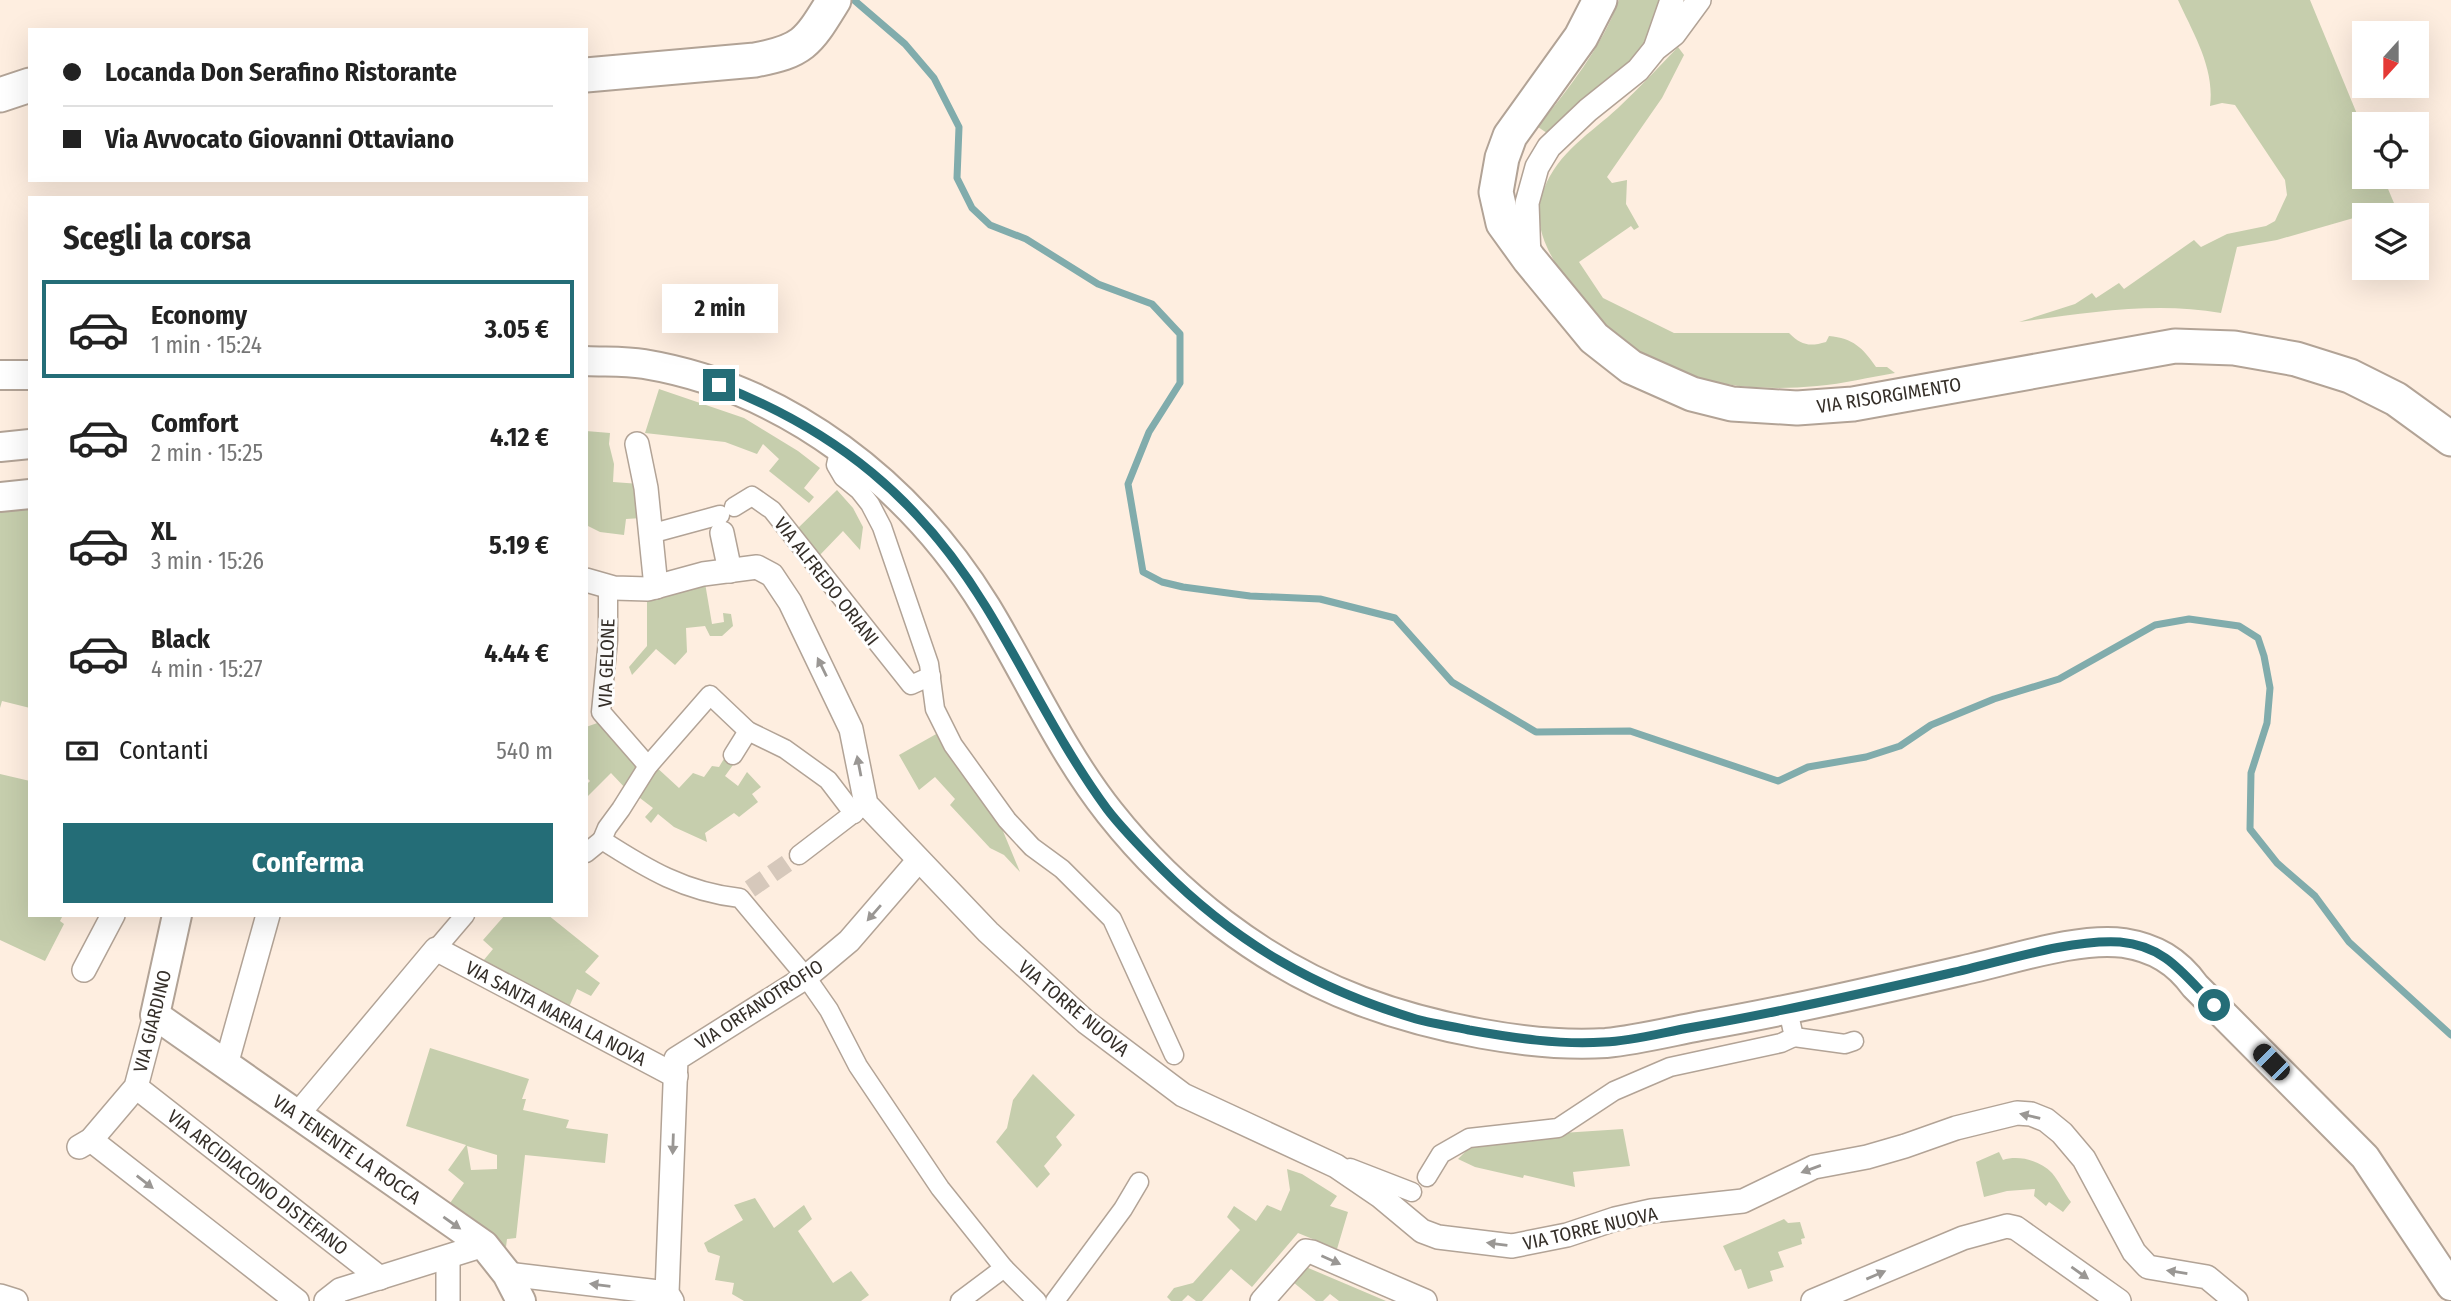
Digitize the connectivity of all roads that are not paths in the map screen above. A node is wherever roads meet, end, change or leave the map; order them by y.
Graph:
1 (1600, 0) edge
2 (1672, 0) edge
3 (1699, 0) edge
4 (826, 12) edge
5 (1654, 49) junction
6 (588, 75) edge
7 (28, 86) edge
8 (0, 94) edge
9 (1529, 260) junction
10 (588, 361) edge
11 (28, 375) edge
12 (0, 376) edge
13 (2451, 439) edge
14 (28, 444) edge
15 (637, 444) dead end
16 (0, 446) edge
17 (841, 447) junction
18 (28, 494) edge
19 (0, 497) edge
20 (726, 518) junction
21 (650, 534) junction
22 (730, 571) junction
23 (597, 583) edge
24 (656, 587) junction
25 (931, 676) junction
26 (748, 732) junction
27 (733, 755) dead end
28 (648, 765) junction
29 (860, 809) junction
30 (601, 840) junction
31 (588, 851) edge
32 (799, 855) tunnel mouth
33 (918, 861) junction
34 (112, 917) edge
35 (176, 917) edge
36 (267, 917) edge
37 (463, 917) edge
38 (436, 949) junction
39 (84, 970) dead end
40 (806, 977) junction
41 (155, 1015) junction
42 (1791, 1024) junction
43 (1854, 1041) dead end
44 (1174, 1055) dead end
45 (226, 1065) junction
46 (676, 1076) junction
47 (136, 1087) junction
48 (298, 1115) junction
49 (1336, 1166) junction
50 (1427, 1177) dead end
51 (1139, 1182) dead end
52 (1412, 1192) dead end
53 (484, 1245) junction
54 (448, 1257) junction
55 (1004, 1268) junction
56 (507, 1274) junction
57 (380, 1278) junction
58 (2451, 1286) edge
59 (1845, 1295) edge
60 (0, 1296) edge
61 (669, 1297) edge
62 (16, 1301) edge
63 (297, 1301) edge
64 (326, 1301) edge
65 (448, 1301) edge
66 (521, 1301) edge
67 (960, 1301) edge
68 (1037, 1301) edge
69 (1055, 1301) edge
70 (1262, 1301) edge
71 (1424, 1301) edge
72 (1813, 1301) edge
73 (2119, 1301) edge
74 (2236, 1301) edge

1 - 9 main road, VIA RISORGIMENTO
2 - 5 street
3 - 5 street
4 - 6 main road
5 - 9 street
7 - 8 main road
9 - 13 main road, VIA RISORGIMENTO
10 - 17 street
11 - 12 street
14 - 16 street
15 - 21 street
17 - 25 street
17 - 42 street
18 - 19 street
20 - 21 street, VIA ALFREDO ORIANI
20 - 22 street
20 - 25 street, VIA ALFREDO ORIANI
21 - 24 street
22 - 24 street
29 -> 22 street
23 - 24 street
23 - 28 street, VIA GELONE
25 - 44 street
26 - 27 street
26 - 28 street
26 - 29 street
28 - 30 street
29 - 32 street
29 - 33 street, VIA TORRE NUOVA
30 - 31 street
30 - 40 street
33 -> 40 street, VIA ORFANOTROFIO
33 - 49 street, VIA TORRE NUOVA
34 - 39 street
35 - 41 street, VIA GIARDINO
36 - 45 street
37 - 38 street
38 - 46 street, VIA SANTA MARIA LA NOVA
38 - 48 street
40 - 46 street, VIA ORFANOTROFIO
40 - 55 street
41 - 45 street, VIA TENENTE LA ROCCA
41 - 47 street, VIA GIARDINO
42 - 43 street
42 - 50 street
42 - 58 street
45 - 48 street, VIA TENENTE LA ROCCA
46 -> 61 street, VIA ORFANOTROFIO
47 - 57 street, VIA ARCIDIACONO DISTEFANO
47 -> 63 street, VIA GIARDINO
48 -> 53 street, VIA TENENTE LA ROCCA
49 - 52 street
74 -> 49 street, VIA TORRE NUOVA
51 - 69 street
53 - 54 street
53 - 56 street, VIA TENENTE LA ROCCA
54 - 57 street
54 - 65 street
55 - 67 street
55 - 68 street
61 -> 56 street
56 - 66 street, VIA TENENTE LA ROCCA
57 - 64 street
59 - 72 street
59 -> 73 street
60 - 62 street
70 -> 71 street

